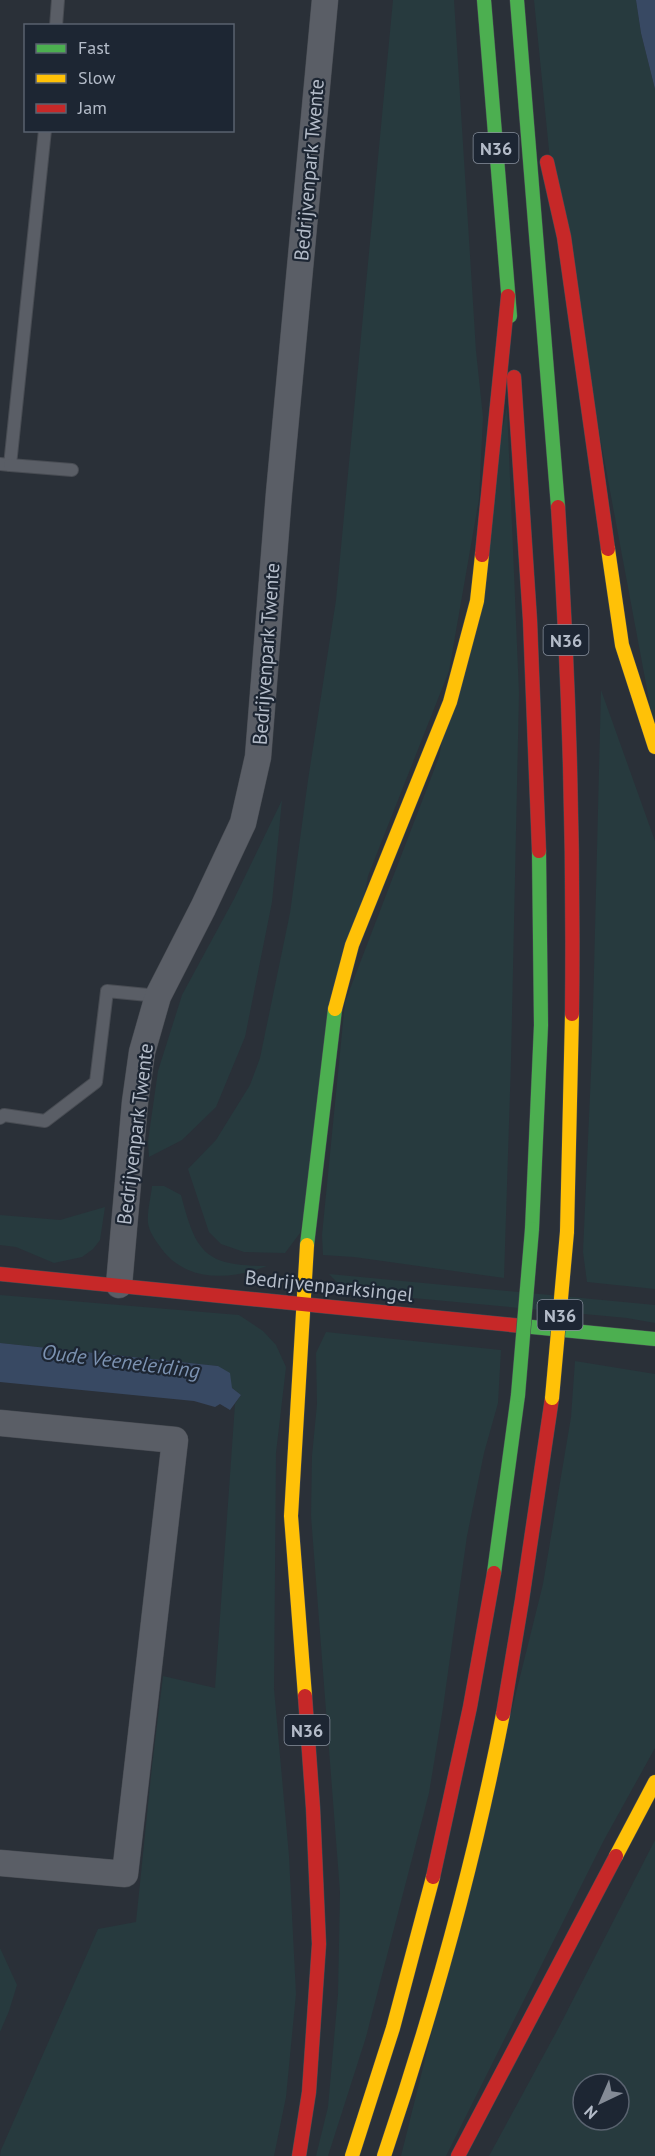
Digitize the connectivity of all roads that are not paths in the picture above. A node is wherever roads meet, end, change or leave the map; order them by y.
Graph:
1 (58, 0) edge
2 (325, 0) edge
3 (484, 0) edge
4 (518, 0) edge
5 (56, 24) edge
6 (521, 49) junction
7 (45, 132) edge
8 (508, 296) junction
9 (5, 465) edge
10 (72, 470) dead end
11 (655, 747) edge
12 (158, 996) junction
13 (0, 1118) edge
14 (0, 1274) edge
15 (118, 1285) junction
16 (302, 1303) junction
17 (655, 1338) edge
18 (0, 1423) edge
19 (655, 1782) edge
20 (0, 1863) edge
21 (299, 2156) edge
22 (352, 2156) edge
23 (384, 2156) edge
24 (458, 2156) edge

1 - 5 lane
2 - 12 street, Bedrijvenpark Twente
3 - 8 main road, N36
4 - 6 main road, N36
6 - 11 main road, N36
6 - 23 main road, N36, bridge
7 - 9 lane
8 - 16 main road, N36
8 - 22 main road, N36, bridge
9 - 10 lane
12 - 13 lane
12 - 15 street, Bedrijvenpark Twente
14 - 15 main road, Bedrijvenparksingel
15 - 16 main road, Bedrijvenparksingel
16 - 17 main road, Bedrijvenparksingel
16 - 21 main road, N36
18 - 20 street
19 - 24 main road

